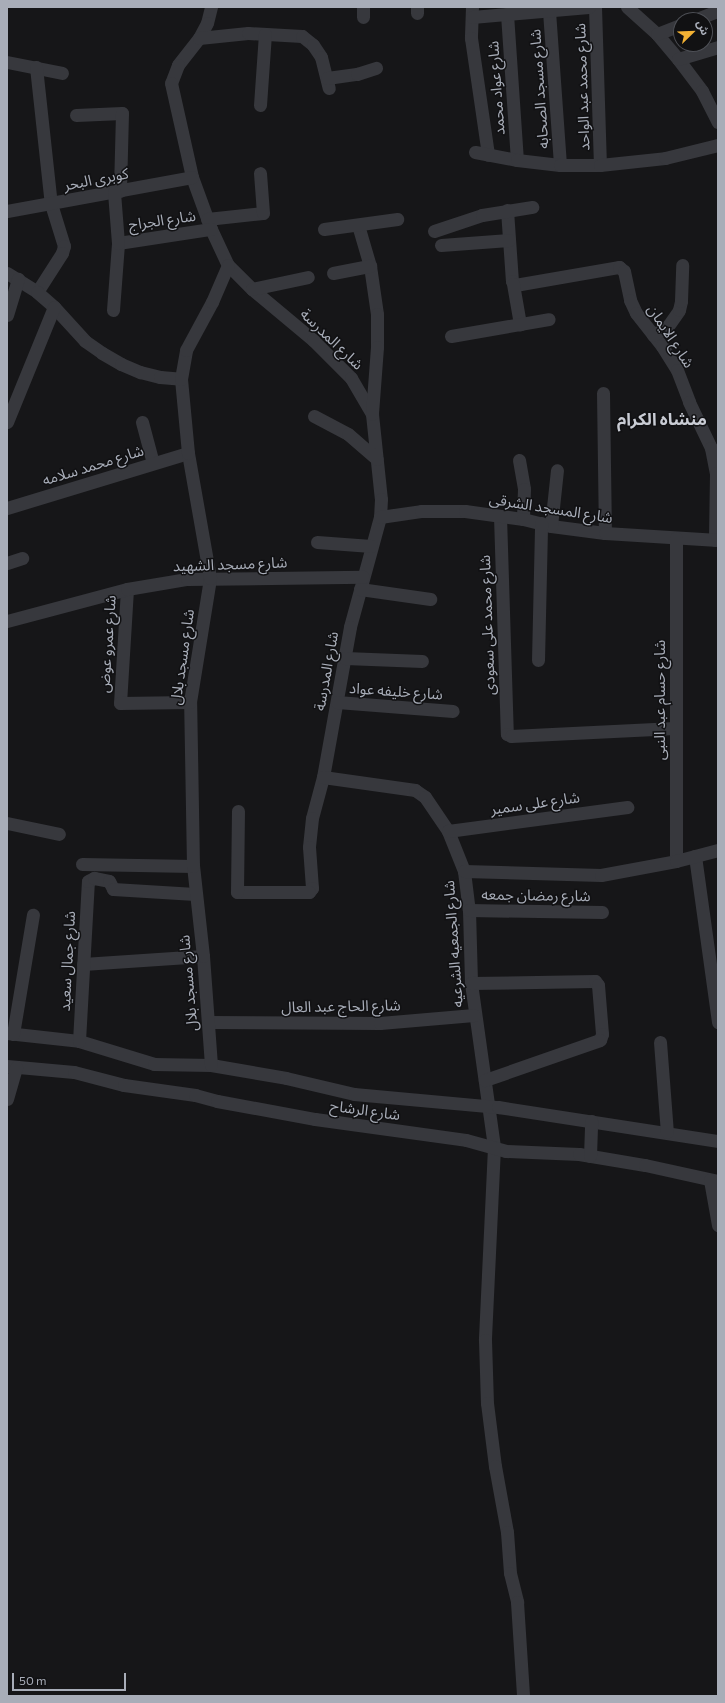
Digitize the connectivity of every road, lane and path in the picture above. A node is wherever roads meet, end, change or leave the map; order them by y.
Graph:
1 (211, 7) edge
2 (590, 7) edge
3 (595, 7) edge
4 (627, 7) edge
5 (549, 11) junction
6 (472, 12) edge
7 (507, 14) junction
8 (673, 28) edge
9 (265, 34) junction
10 (657, 34) junction
11 (199, 38) junction
12 (718, 47) edge
13 (678, 59) junction
14 (7, 62) edge
15 (36, 67) junction
16 (376, 68) dead end
17 (62, 73) dead end
18 (260, 105) dead end
19 (76, 116) dead end
20 (718, 122) edge
21 (718, 145) edge
22 (475, 152) dead end
23 (488, 155) junction
24 (517, 160) junction
25 (560, 165) junction
26 (600, 165) junction
27 (260, 173) dead end
28 (192, 176) junction
29 (117, 191) junction
30 (51, 204) junction
31 (532, 207) dead end
32 (507, 210) junction
33 (7, 211) edge
34 (397, 219) dead end
35 (209, 224) junction
36 (358, 225) junction
37 (324, 229) dead end
38 (434, 231) dead end
39 (509, 240) junction
40 (118, 243) junction
41 (441, 245) dead end
42 (228, 265) junction
43 (682, 265) dead end
44 (370, 266) junction
45 (333, 273) dead end
46 (13, 276) edge
47 (308, 277) dead end
48 (513, 284) junction
49 (252, 289) junction
50 (37, 292) junction
51 (54, 307) junction
52 (113, 310) dead end
53 (7, 315) edge
54 (549, 319) dead end
55 (520, 324) junction
56 (653, 335) junction
57 (451, 336) dead end
58 (181, 379) junction
59 (603, 393) dead end
60 (372, 414) junction
61 (314, 416) dead end
62 (7, 422) edge
63 (142, 422) dead end
64 (188, 453) junction
65 (377, 459) junction
66 (519, 460) dead end
67 (153, 463) junction
68 (556, 470) dead end
69 (7, 508) edge
70 (500, 516) junction
71 (380, 517) junction
72 (523, 519) junction
73 (546, 524) junction
74 (605, 533) junction
75 (676, 538) junction
76 (717, 540) edge
77 (317, 542) dead end
78 (371, 546) junction
79 (22, 558) dead end
80 (7, 563) edge
81 (210, 578) junction
82 (361, 583) junction
83 (127, 589) junction
84 (430, 598) dead end
85 (8, 618) edge
86 (345, 658) junction
87 (538, 660) dead end
88 (422, 661) dead end
89 (190, 702) junction
90 (337, 702) junction
91 (453, 711) dead end
92 (675, 728) junction
93 (323, 777) junction
94 (627, 807) dead end
95 (238, 811) dead end
96 (7, 823) edge
97 (448, 831) junction
98 (59, 834) dead end
99 (718, 850) edge
100 (695, 856) junction
101 (676, 861) junction
102 (82, 864) dead end
103 (193, 866) junction
104 (464, 871) junction
105 (195, 894) junction
106 (469, 910) junction
107 (602, 912) dead end
108 (33, 915) dead end
109 (203, 956) junction
110 (83, 964) junction
111 (471, 983) junction
112 (474, 1015) junction
113 (208, 1022) junction
114 (718, 1022) edge
115 (10, 1034) edge
116 (79, 1041) junction
117 (660, 1042) dead end
118 (211, 1065) junction
119 (11, 1067) edge
120 (485, 1080) junction
121 (7, 1098) edge
122 (489, 1110) junction
123 (591, 1126) junction
124 (668, 1132) junction
125 (718, 1141) edge
126 (494, 1143) junction
127 (591, 1152) junction
128 (714, 1181) edge
129 (718, 1225) edge
130 (522, 1696) edge

1 - 11 street, شارع المدرسة
2 - 5 street
3 - 26 street, شارع محمد عبد الواحد
4 - 10 street
5 - 7 street
5 - 25 street, شارع مسجد الصحابه
6 - 7 street
6 - 23 street
7 - 24 street, شارع عواد محمد
8 - 10 street
9 - 11 street
9 - 16 street
9 - 18 street
10 - 13 street
11 - 28 street, شارع المدرسة
12 - 13 street
13 - 20 street
14 - 15 street
15 - 17 street
15 - 30 street
19 - 29 street
21 - 26 street
22 - 23 street
23 - 24 street
24 - 25 street
25 - 26 street
27 - 35 street, شارع الجراج
28 - 29 street, كوبرى البحر
28 - 35 street, شارع المدرسة
29 - 30 street, كوبرى البحر
29 - 40 street
30 - 33 street, كوبرى البحر
30 - 50 street
31 - 32 street
32 - 38 street
32 - 39 street
34 - 36 street
35 - 40 street, شارع الجراج
35 - 42 street, شارع المدرسة
36 - 37 street
36 - 44 street
39 - 41 street
39 - 48 street
40 - 52 street
42 - 49 street, شارع المدرسة
42 - 58 street, شارع مسجد بلال
43 - 56 street
44 - 45 street
44 - 60 street
46 - 50 street
46 - 53 street
47 - 49 street
48 - 55 street
48 - 56 street, شارع الايمان
49 - 60 street, شارع المدرسة
50 - 51 street
51 - 58 street
51 - 62 street
54 - 55 street
55 - 57 street
56 - 76 street, شارع الايمان
58 - 64 street, شارع مسجد بلال
59 - 74 street
60 - 65 street, شارع المدرسة
61 - 65 street
63 - 67 street
64 - 67 street, شارع محمد سلامه
64 - 81 street, شارع مسجد بلال
65 - 71 street, شارع المدرسة
66 - 72 street
67 - 69 street, شارع محمد سلامه
68 - 73 street
70 - 71 street, شارع المسجد الشرقى
70 - 72 street, شارع المسجد الشرقى
70 - 92 street, شارع محمد على سعودى
71 - 78 street, شارع المدرسة
72 - 73 street, شارع المسجد الشرقى
73 - 74 street, شارع المسجد الشرقى
73 - 87 street
74 - 75 street, شارع المسجد الشرقى
75 - 76 street, شارع المسجد الشرقى
75 - 92 street, شارع حسام عبد النبى
77 - 78 street
78 - 82 street, شارع المدرسة
79 - 80 street
81 - 82 street, شارع مسجد الشهيد
81 - 83 street, شارع مسجد الشهيد
81 - 89 street, شارع مسجد بلال
82 - 84 street, شارع مسجد الشهيد
82 - 86 street, شارع المدرسة
83 - 85 street, شارع مسجد الشهيد
83 - 89 street, شارع عمرو عوض
86 - 88 street
86 - 90 street, شارع المدرسة
89 - 103 street, شارع مسجد بلال
90 - 91 street, شارع خليفه عواد
90 - 93 street, شارع المدرسة
92 - 101 street, شارع حسام عبد النبى
93 - 95 street, شارع المدرسة
93 - 97 street, شارع الجمعيه الشرعيه
94 - 97 street, شارع على سمير
96 - 98 street
97 - 104 street, شارع الجمعيه الشرعيه
99 - 100 street
100 - 101 street
100 - 114 street
101 - 104 street
102 - 103 street
103 - 105 street, شارع مسجد بلال
104 - 106 street, شارع الجمعيه الشرعيه
105 - 109 street, شارع مسجد بلال
105 - 110 street, شارع جمال سعيد
106 - 107 street, شارع رمضان جمعه
106 - 111 street, شارع الجمعيه الشرعيه
108 - 115 street
109 - 110 street
109 - 113 street, شارع مسجد بلال
110 - 116 street, شارع جمال سعيد
111 - 112 street, شارع الجمعيه الشرعيه
111 - 120 street
112 - 113 street, شارع الحاج عبد العال
112 - 120 street, شارع الجمعيه الشرعيه
113 - 118 street, شارع مسجد بلال
115 - 116 street, شارع الرشاح
116 - 118 street, شارع الرشاح
117 - 124 street
118 - 122 street, شارع الرشاح
119 - 121 street
119 - 126 street, شارع الرشاح
120 - 122 street, شارع الجمعيه الشرعيه
122 - 123 street, شارع الرشاح
122 - 126 street, شارع الجمعيه الشرعيه
123 - 124 street, شارع الرشاح
123 - 127 street
124 - 125 street, شارع الرشاح
126 - 127 street, شارع الرشاح
126 - 130 street, شارع الجمعيه الشرعيه
127 - 128 street, شارع الرشاح
128 - 129 street

